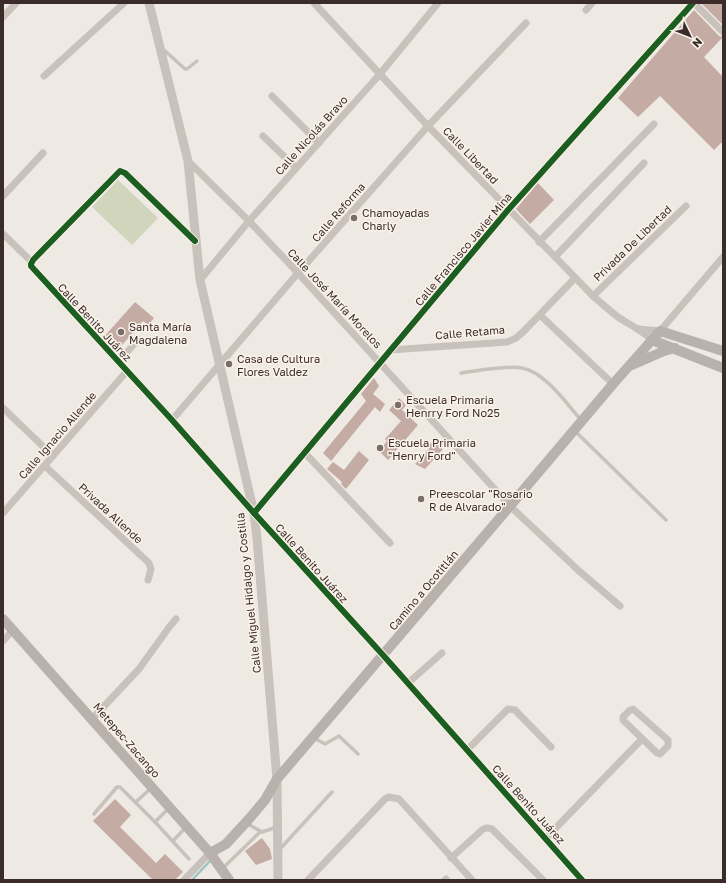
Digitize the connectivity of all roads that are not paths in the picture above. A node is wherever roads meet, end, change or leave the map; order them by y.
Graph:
1 (16, 3) edge
2 (124, 3) edge
3 (149, 3) edge
4 (314, 3) edge
5 (438, 3) edge
6 (592, 3) edge
7 (694, 3) edge
8 (586, 10) dead end
9 (3, 17) edge
10 (526, 23) dead end
11 (723, 32) edge
12 (160, 47) junction
13 (197, 61) dead end
14 (380, 74) junction
15 (44, 76) dead end
16 (272, 96) dead end
17 (654, 124) dead end
18 (428, 126) junction
19 (264, 136) dead end
20 (319, 142) junction
21 (43, 153) dead end
22 (188, 161) junction
23 (644, 163) dead end
24 (296, 168) junction
25 (3, 196) edge
26 (686, 206) dead end
27 (508, 210) junction
28 (249, 221) junction
29 (3, 234) edge
30 (195, 241) junction
31 (539, 242) junction
32 (723, 256) edge
33 (556, 257) junction
34 (32, 261) junction
35 (298, 273) junction
36 (575, 278) junction
37 (200, 280) junction
38 (593, 296) junction
39 (540, 315) junction
40 (639, 329) junction
41 (660, 331) junction
42 (652, 340) junction
43 (137, 341) dead end
44 (676, 348) junction
45 (390, 350) junction
46 (723, 351) edge
47 (118, 362) junction
48 (380, 363) junction
49 (219, 365) junction
50 (626, 368) junction
51 (723, 368) edge
52 (127, 371) junction
53 (461, 373) dead end
54 (613, 384) junction
55 (3, 408) edge
56 (172, 420) junction
57 (582, 421) junction
58 (574, 430) junction
59 (304, 452) junction
60 (53, 456) junction
61 (45, 466) junction
62 (510, 506) junction
63 (3, 513) edge
64 (254, 513) junction
65 (666, 520) dead end
66 (390, 543) dead end
67 (148, 580) dead end
68 (620, 606) dead end
69 (3, 619) edge
70 (176, 619) dead end
71 (13, 630) junction
72 (3, 641) edge
73 (442, 653) dead end
74 (383, 655) junction
75 (408, 683) junction
76 (92, 719) junction
77 (313, 738) junction
78 (642, 739) junction
79 (551, 747) dead end
80 (467, 750) junction
81 (358, 754) dead end
82 (277, 779) junction
83 (152, 787) junction
84 (332, 792) dead end
85 (136, 802) junction
86 (170, 807) junction
87 (94, 814) dead end
88 (155, 822) junction
89 (245, 823) junction
90 (186, 826) junction
91 (278, 827) junction
92 (260, 832) junction
93 (546, 838) junction
94 (173, 841) junction
95 (278, 851) junction
96 (210, 853) junction
97 (451, 858) junction
98 (189, 859) dead end
99 (222, 869) junction
100 (184, 880) edge
101 (229, 880) edge
102 (278, 880) edge
103 (308, 880) edge
104 (472, 880) edge
105 (543, 880) edge
106 (582, 880) edge

1 - 9 street
2 - 15 street
3 - 12 street, Calle Miguel Hidalgo y Costilla
4 - 14 street, Calle Libertad
5 - 14 street, Calle Nicolás Bravo
6 - 8 street
7 - 11 street
7 - 27 street, Calle Francisco Javier Mina
10 - 18 street, Calle Reforma
12 - 13 lane
12 - 22 street, Calle Miguel Hidalgo y Costilla
14 - 18 street, Calle Libertad
14 - 20 street, Calle Nicolás Bravo
16 - 20 street
17 - 31 street
18 - 27 street, Calle Libertad
18 - 35 street, Calle Reforma
19 - 24 street
20 - 24 street, Calle Nicolás Bravo
21 - 25 street
22 - 28 street, Calle José María Morelos
22 - 30 street, Calle Miguel Hidalgo y Costilla
23 - 33 street
24 - 28 street, Calle Nicolás Bravo
26 - 38 street, Privada De Libertad
27 - 31 street, Calle Libertad
27 - 45 street, Calle Francisco Javier Mina
28 - 35 street, Calle José María Morelos
28 - 37 street, Calle Nicolás Bravo
29 - 34 street, Calle Benito Juárez
30 - 34 street
30 - 37 street, Calle Miguel Hidalgo y Costilla
31 - 33 street, Calle Libertad
32 - 41 street
33 - 36 street, Calle Libertad
34 - 47 street, Calle Benito Juárez
35 - 48 street, Calle José María Morelos
35 - 49 street, Calle Reforma
36 - 38 street, Calle Libertad
36 - 39 street, Calle Retama
37 - 49 street, Calle Miguel Hidalgo y Costilla
38 - 40 street, Calle Libertad
39 - 45 street, Calle Retama
39 - 54 street
40 - 41 street, Calle Libertad
40 - 42 street, Calle Libertad
41 - 42 main road, Camino a Ocotitlán
41 - 46 main road
42 - 44 main road
42 - 50 main road, Camino a Ocotitlán
43 - 47 street
44 - 50 main road
44 - 51 main road
45 - 48 street, Calle Francisco Javier Mina
47 - 52 street, Calle Benito Juárez
48 - 59 street, Calle Francisco Javier Mina
48 - 62 street, Calle José María Morelos
49 - 56 street, Calle Reforma
49 - 64 street, Calle Miguel Hidalgo y Costilla
50 - 54 main road, Camino a Ocotitlán
52 - 56 street, Calle Benito Juárez
52 - 60 street, Calle Ignacio Allende
53 - 57 lane
54 - 57 main road, Camino a Ocotitlán
55 - 60 street
56 - 64 street, Calle Benito Juárez
57 - 58 main road, Camino a Ocotitlán
58 - 62 main road, Camino a Ocotitlán
58 - 65 lane
59 - 64 street, Calle Francisco Javier Mina
59 - 66 street
60 - 61 street, Calle Ignacio Allende
61 - 63 street, Calle Ignacio Allende
61 - 67 street, Privada Allende
62 - 68 street, Calle José María Morelos
62 - 74 main road, Camino a Ocotitlán
64 - 74 street, Calle Benito Juárez
64 - 82 street, Calle Miguel Hidalgo y Costilla
69 - 71 main road, Metepec-Zacango
70 - 76 street
71 - 72 street
71 - 76 main road, Metepec-Zacango
73 - 75 street
74 - 75 street, Calle Benito Juárez
74 - 77 main road, Camino a Ocotitlán
75 - 80 street, Calle Benito Juárez
76 - 83 main road, Metepec-Zacango
77 - 81 lane
77 - 82 main road, Camino a Ocotitlán
78 - 78 street
78 - 93 street
79 - 80 street
80 - 93 street, Calle Benito Juárez
82 - 89 main road, Camino a Ocotitlán
82 - 91 street, Calle Miguel Hidalgo y Costilla
83 - 85 lane
83 - 86 main road, Metepec-Zacango
84 - 95 lane
85 - 87 lane
85 - 88 lane
86 - 88 lane
86 - 90 main road, Metepec-Zacango
88 - 94 lane
89 - 92 lane
89 - 96 main road, Camino a Ocotitlán
90 - 94 lane
90 - 96 main road, Metepec-Zacango
91 - 92 lane
91 - 95 street, Calle Miguel Hidalgo y Costilla
92 - 99 lane
93 - 106 street, Calle Benito Juárez
94 - 98 lane
95 - 102 street, Calle Miguel Hidalgo y Costilla
96 - 99 main road, Metepec-Zacango
96 - 100 street
97 - 103 street
97 - 104 street
97 - 105 street
99 - 101 main road, Metepec-Zacango

